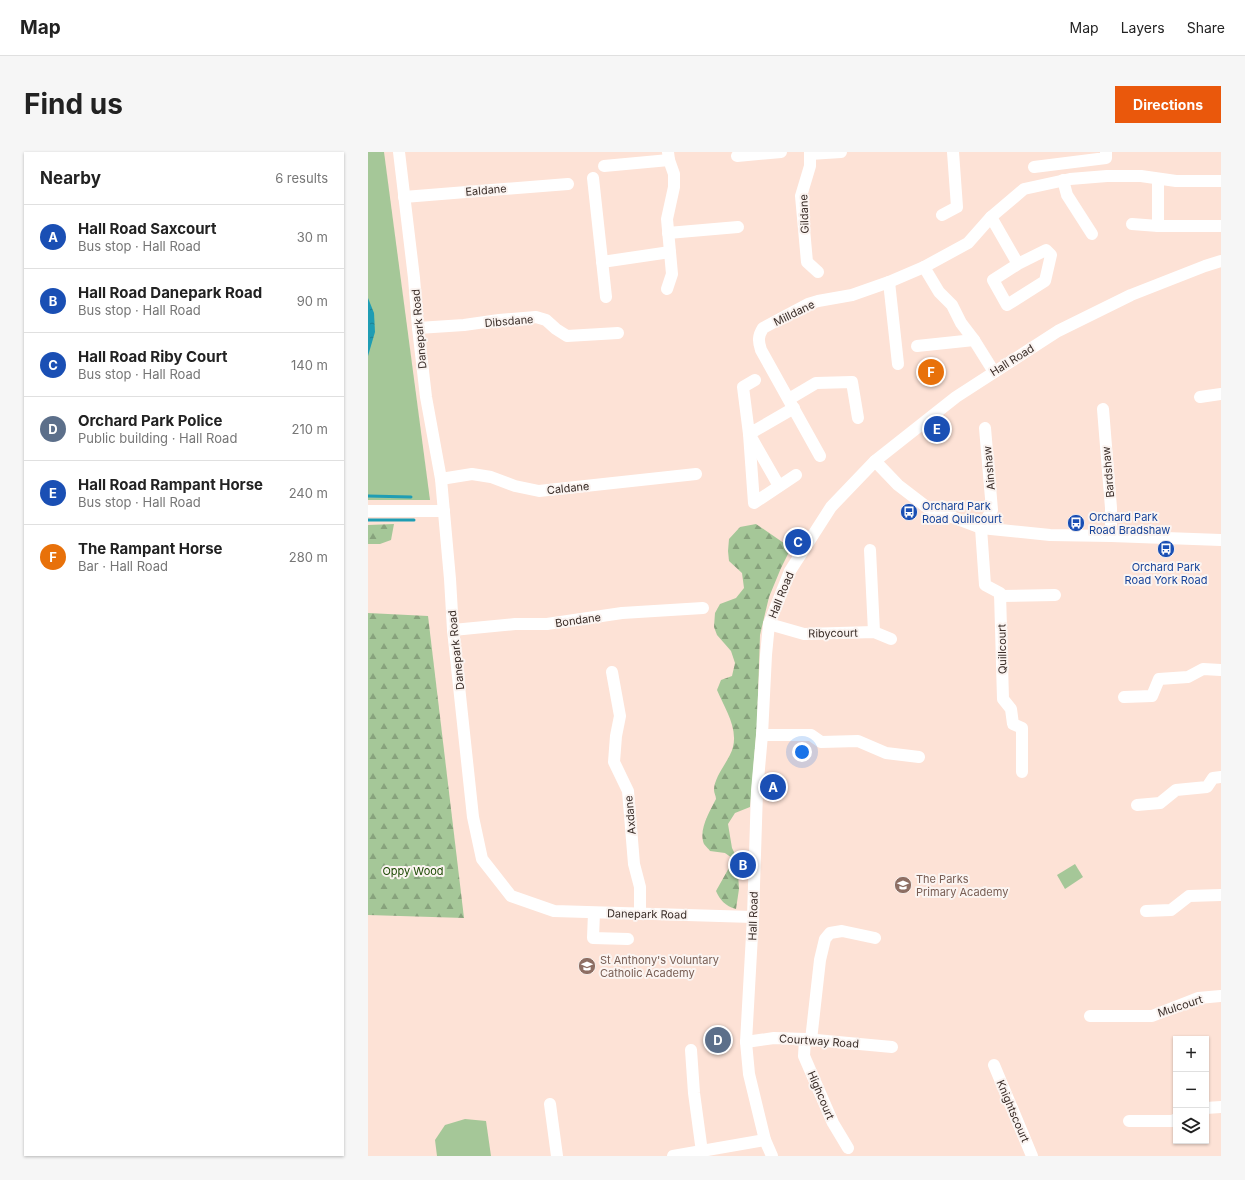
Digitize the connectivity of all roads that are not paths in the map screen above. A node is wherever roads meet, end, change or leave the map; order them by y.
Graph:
1 (399, 152) edge
2 (781, 152) edge
3 (842, 152) edge
4 (953, 152) edge
5 (810, 153) edge
6 (1106, 155) edge
7 (668, 156) edge
8 (737, 156) dead end
9 (604, 166) dead end
10 (1034, 167) dead end
11 (593, 178) dead end
12 (1158, 179) junction
13 (1063, 180) junction
14 (1221, 181) edge
15 (568, 184) dead end
16 (404, 197) junction
17 (942, 215) dead end
18 (991, 217) junction
19 (1132, 224) dead end
20 (1158, 226) junction
21 (1221, 226) edge
22 (738, 227) dead end
23 (668, 233) junction
24 (1092, 234) dead end
25 (670, 252) junction
26 (1221, 261) edge
27 (602, 262) junction
28 (1018, 264) junction
29 (924, 267) junction
30 (818, 272) dead end
31 (889, 282) junction
32 (667, 289) dead end
33 (606, 297) dead end
34 (418, 328) junction
35 (618, 333) dead end
36 (974, 340) junction
37 (917, 346) dead end
38 (898, 364) dead end
39 (994, 372) junction
40 (755, 380) dead end
41 (1221, 394) edge
42 (1200, 397) dead end
43 (791, 404) junction
44 (1103, 408) dead end
45 (858, 418) dead end
46 (985, 428) dead end
47 (749, 434) junction
48 (820, 456) dead end
49 (875, 461) junction
50 (696, 474) dead end
51 (796, 475) dead end
52 (441, 478) junction
53 (779, 486) junction
54 (368, 511) edge
55 (444, 511) junction
56 (981, 528) junction
57 (1111, 536) junction
58 (1221, 540) edge
59 (870, 550) dead end
60 (1055, 594) dead end
61 (1000, 596) junction
62 (702, 608) dead end
63 (769, 624) junction
64 (453, 630) junction
65 (874, 632) junction
66 (891, 639) dead end
67 (1221, 670) edge
68 (612, 672) dead end
69 (1124, 697) dead end
70 (762, 735) junction
71 (919, 757) dead end
72 (1022, 772) dead end
73 (1221, 777) edge
74 (1137, 805) dead end
75 (1221, 895) edge
76 (1146, 911) dead end
77 (594, 913) junction
78 (640, 914) junction
79 (753, 917) junction
80 (875, 938) dead end
81 (628, 939) dead end
82 (1221, 996) edge
83 (1090, 1016) dead end
84 (808, 1039) junction
85 (746, 1042) junction
86 (892, 1048) dead end
87 (691, 1050) dead end
88 (994, 1065) dead end
89 (550, 1104) dead end
90 (1221, 1107) edge
91 (1209, 1108) edge
92 (1173, 1120) edge
93 (1129, 1121) dead end
94 (765, 1140) junction
95 (848, 1148) dead end
96 (702, 1152) junction
97 (716, 1153) edge
98 (557, 1156) edge
99 (672, 1156) edge
100 (772, 1156) edge
101 (1032, 1156) edge

1 - 16 street, Danepark Road
2 - 8 street
3 - 5 street
4 - 17 street
5 - 30 street, Gildane
6 - 10 street
7 - 9 street
7 - 23 street
11 - 27 street
12 - 13 street, Milldane
12 - 14 street, Milldane
12 - 20 street
13 - 18 street, Milldane
13 - 24 street
15 - 16 street, Ealdane
16 - 34 street, Danepark Road
18 - 28 street
18 - 29 street, Milldane
19 - 20 street
20 - 21 street
22 - 23 street
23 - 25 street
25 - 27 street
25 - 32 street
26 - 39 street, Hall Road
27 - 33 street
28 - 28 street
29 - 31 street, Milldane
29 - 36 street
31 - 38 street
31 - 43 street, Milldane
34 - 35 street, Dibsdane
34 - 52 street, Danepark Road
36 - 37 street
36 - 39 street
39 - 49 street, Hall Road
40 - 47 street
41 - 42 street
43 - 45 street
43 - 47 street
43 - 48 street, Milldane
44 - 57 street, Bardshaw
46 - 56 street, Ainshaw
47 - 53 street
47 - 53 street
49 - 56 street
49 - 63 street, Hall Road
50 - 52 street, Caldane
51 - 53 street
52 - 55 street, Danepark Road
54 - 55 street
55 - 64 street, Danepark Road
56 - 57 street
56 - 61 street
57 - 58 street
59 - 65 street, Ribycourt
60 - 61 street
61 - 72 street, Quillcourt
62 - 64 street, Bondane
63 - 65 street, Ribycourt
63 - 70 street, Hall Road
64 - 77 street, Danepark Road
65 - 66 street, Ribycourt
67 - 69 street
68 - 78 street, Axdane
70 - 71 street
70 - 79 street, Hall Road
73 - 74 street
75 - 76 street
77 - 78 street, Danepark Road
77 - 81 street
78 - 79 street, Danepark Road
79 - 85 street, Hall Road
80 - 84 street, Highcourt
82 - 83 street, Mulcourt
84 - 85 street, Courtway Road
84 - 86 street, Courtway Road
84 - 95 street, Highcourt
85 - 94 street, Hall Road
87 - 96 street
88 - 101 street, Knightscourt
89 - 98 street
90 - 91 street
92 - 93 street
94 - 97 street
94 - 100 street, Hall Road
96 - 97 street
96 - 99 street

